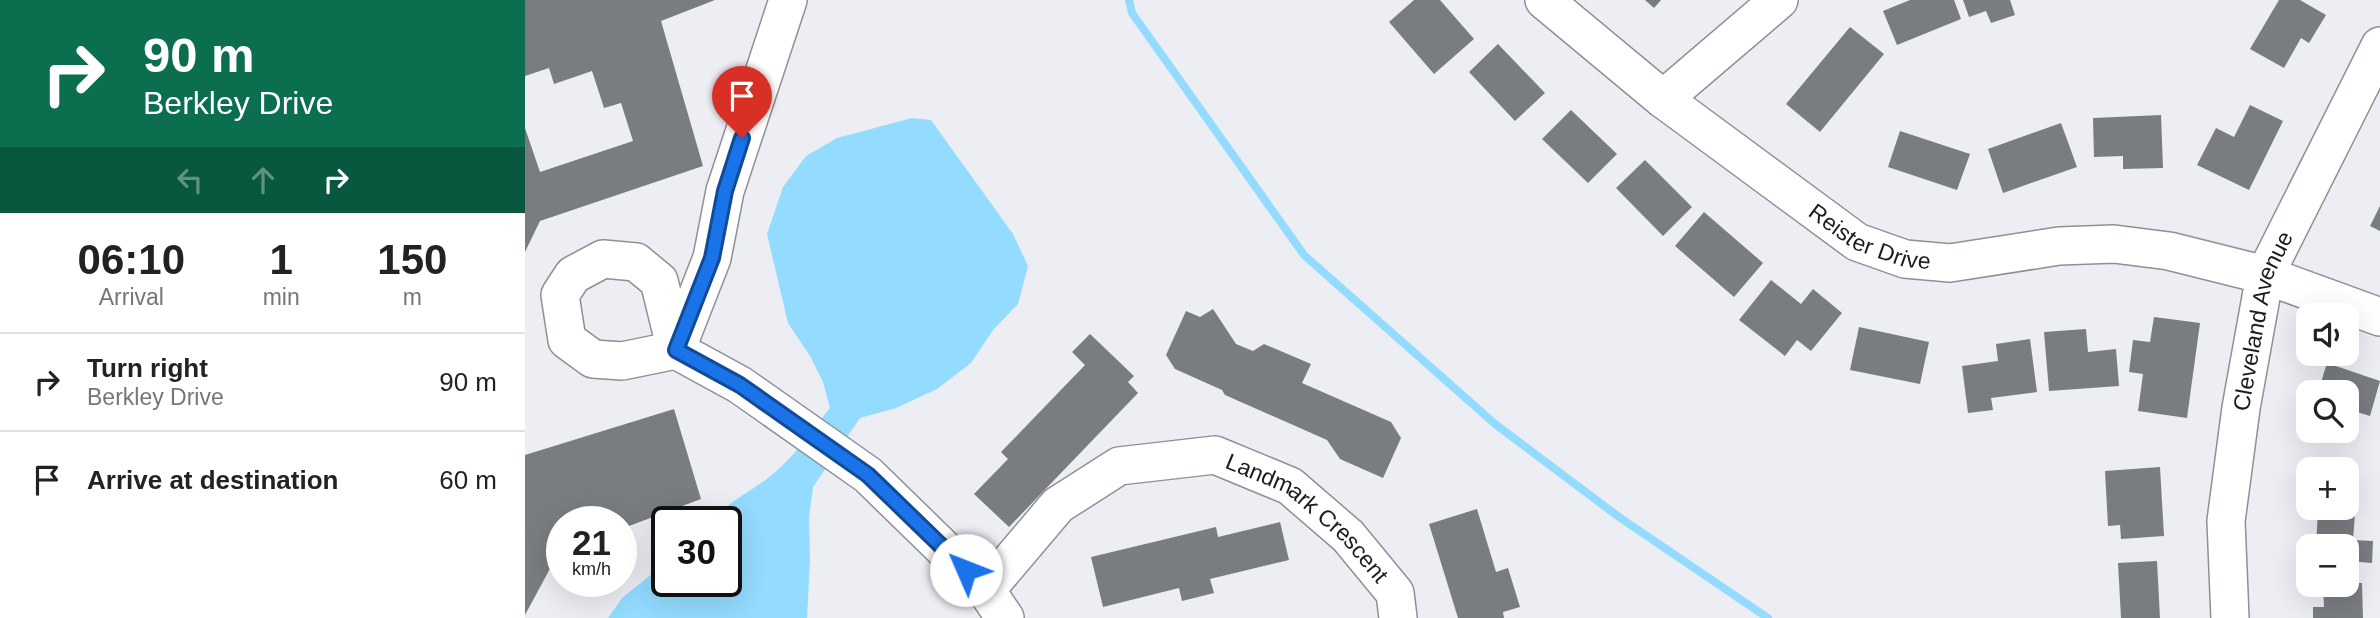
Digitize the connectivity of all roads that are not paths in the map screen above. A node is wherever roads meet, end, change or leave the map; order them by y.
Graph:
1 (788, 0) edge
2 (1544, 0) edge
3 (1779, 0) edge
4 (2380, 46) edge
5 (1663, 99) junction
6 (2265, 275) junction
7 (2380, 317) edge
8 (995, 604) edge
9 (1398, 618) edge
10 (2230, 618) edge

1 - 8 street
2 - 5 street, Reister Drive
3 - 5 street
4 - 6 street, Cleveland Avenue
5 - 6 street, Reister Drive
6 - 7 street, Reister Drive
6 - 10 street, Cleveland Avenue
8 - 9 street, Landmark Crescent

